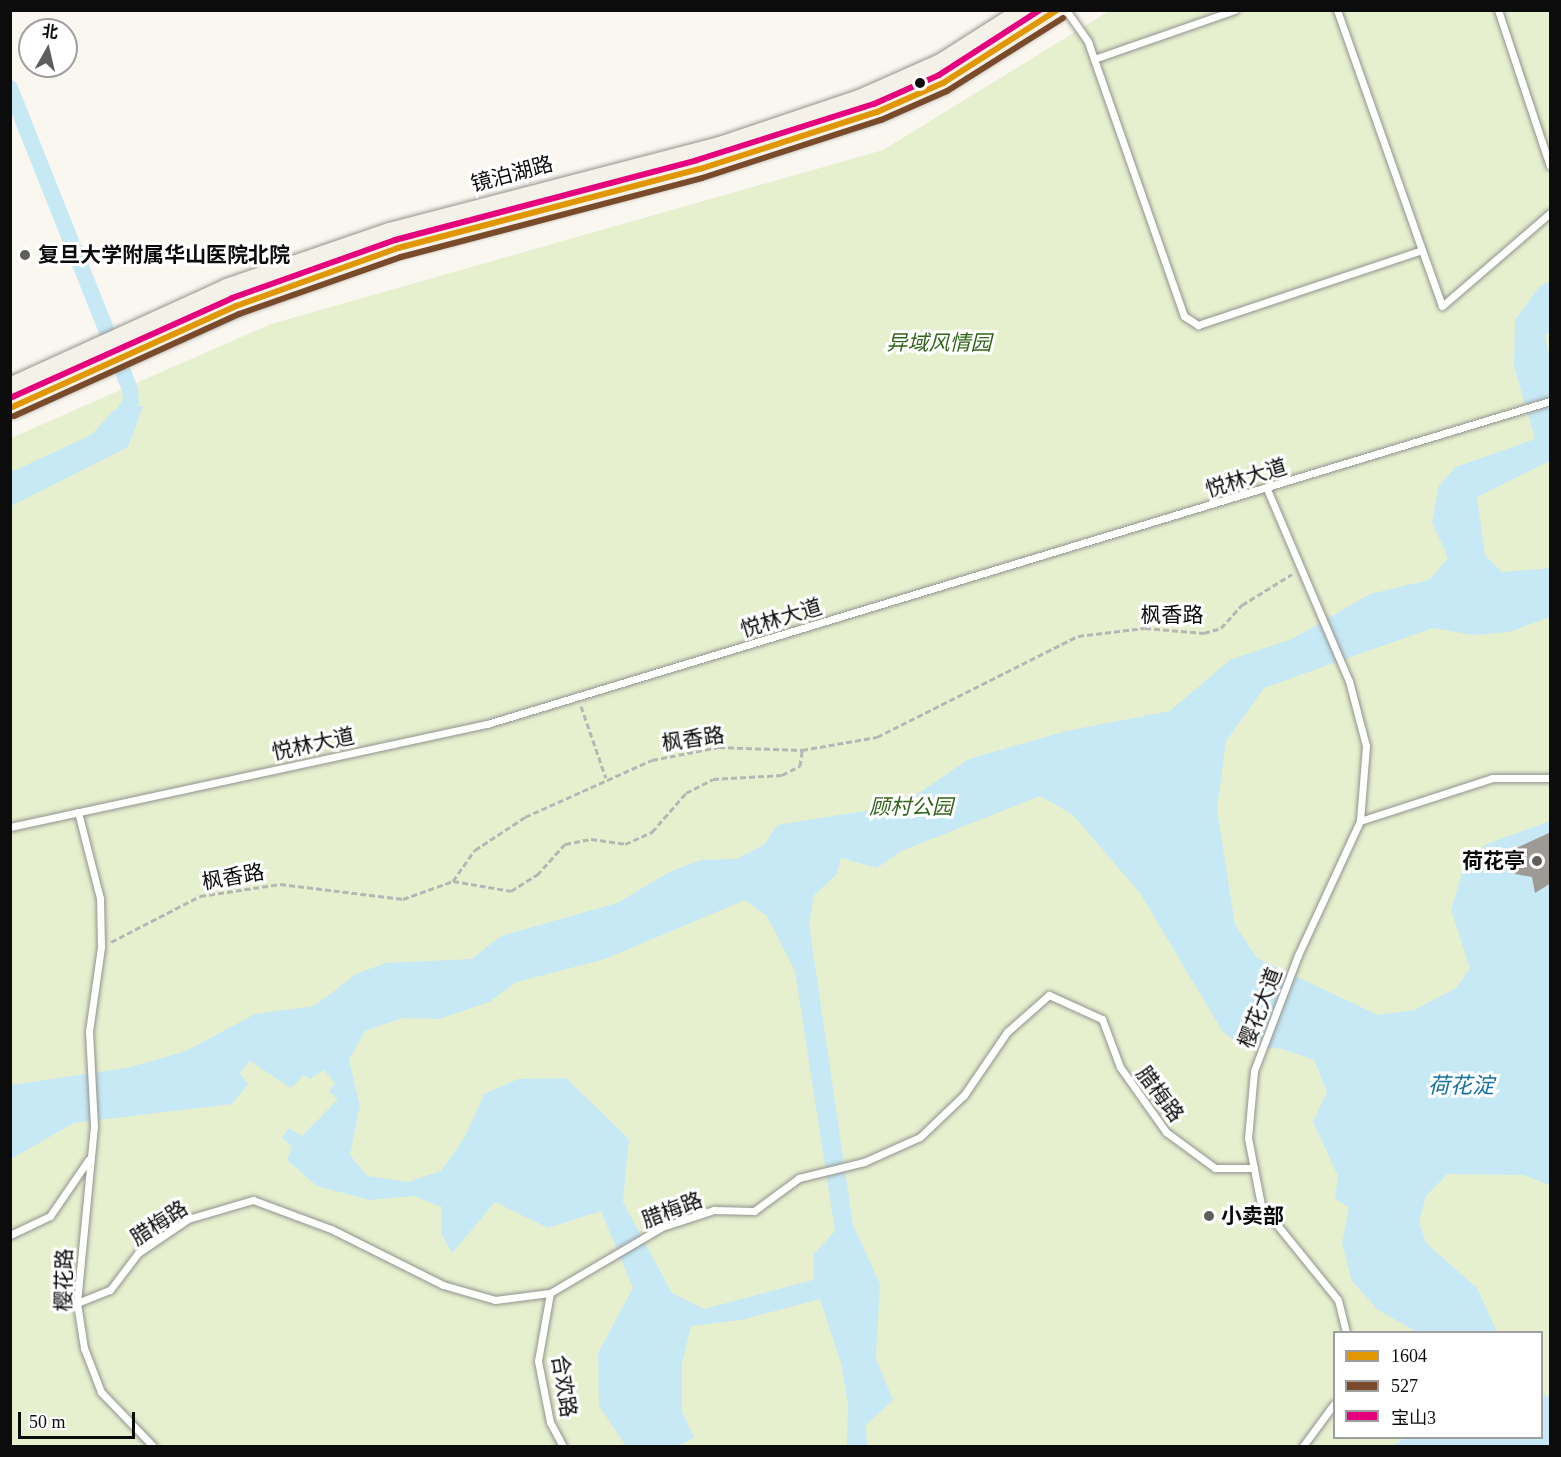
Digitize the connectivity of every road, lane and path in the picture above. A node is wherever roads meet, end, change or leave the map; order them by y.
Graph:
1 (1026, 10) edge
2 (1058, 10) edge
3 (1066, 10) edge
4 (1235, 10) edge
5 (1337, 10) edge
6 (1498, 10) edge
7 (1094, 59) junction
8 (1551, 166) edge
9 (1551, 213) edge
10 (1422, 250) junction
11 (10, 388) edge
12 (1551, 401) edge
13 (10, 408) edge
14 (1267, 489) junction
15 (1299, 571) junction
16 (577, 697) junction
17 (802, 750) junction
18 (606, 778) junction
19 (1551, 778) edge
20 (78, 812) junction
21 (1360, 821) junction
22 (10, 827) edge
23 (453, 881) junction
24 (101, 947) junction
25 (91, 1154) junction
26 (1254, 1168) junction
27 (10, 1235) edge
28 (550, 1293) junction
29 (77, 1303) junction
30 (1346, 1331) edge
31 (1333, 1407) edge
32 (153, 1446) edge
33 (563, 1446) edge
34 (1303, 1446) edge

1 - 11 street, 镜泊湖路
2 - 13 street, 镜泊湖路
3 - 7 lane
4 - 7 lane
5 - 10 lane
6 - 8 lane
7 - 10 lane
9 - 10 lane
12 - 14 lane, 悦林大道
14 - 15 lane
14 - 16 lane, 悦林大道
15 - 17 path, 枫香路
15 - 21 lane, 樱花大道
16 - 18 path
16 - 20 lane, 悦林大道
17 - 18 path, 枫香路
17 - 23 path
18 - 23 path, 枫香路
19 - 21 lane
20 - 22 lane, 悦林大道
20 - 24 lane, 樱花路
21 - 26 lane, 樱花大道
23 - 24 path, 枫香路
24 - 25 lane, 樱花路
25 - 27 lane
25 - 29 lane, 樱花路
26 - 28 lane, 腊梅路
26 - 30 lane, 樱花大道
28 - 29 lane, 腊梅路
28 - 33 lane, 合欢路
29 - 32 lane, 樱花路
31 - 34 lane

